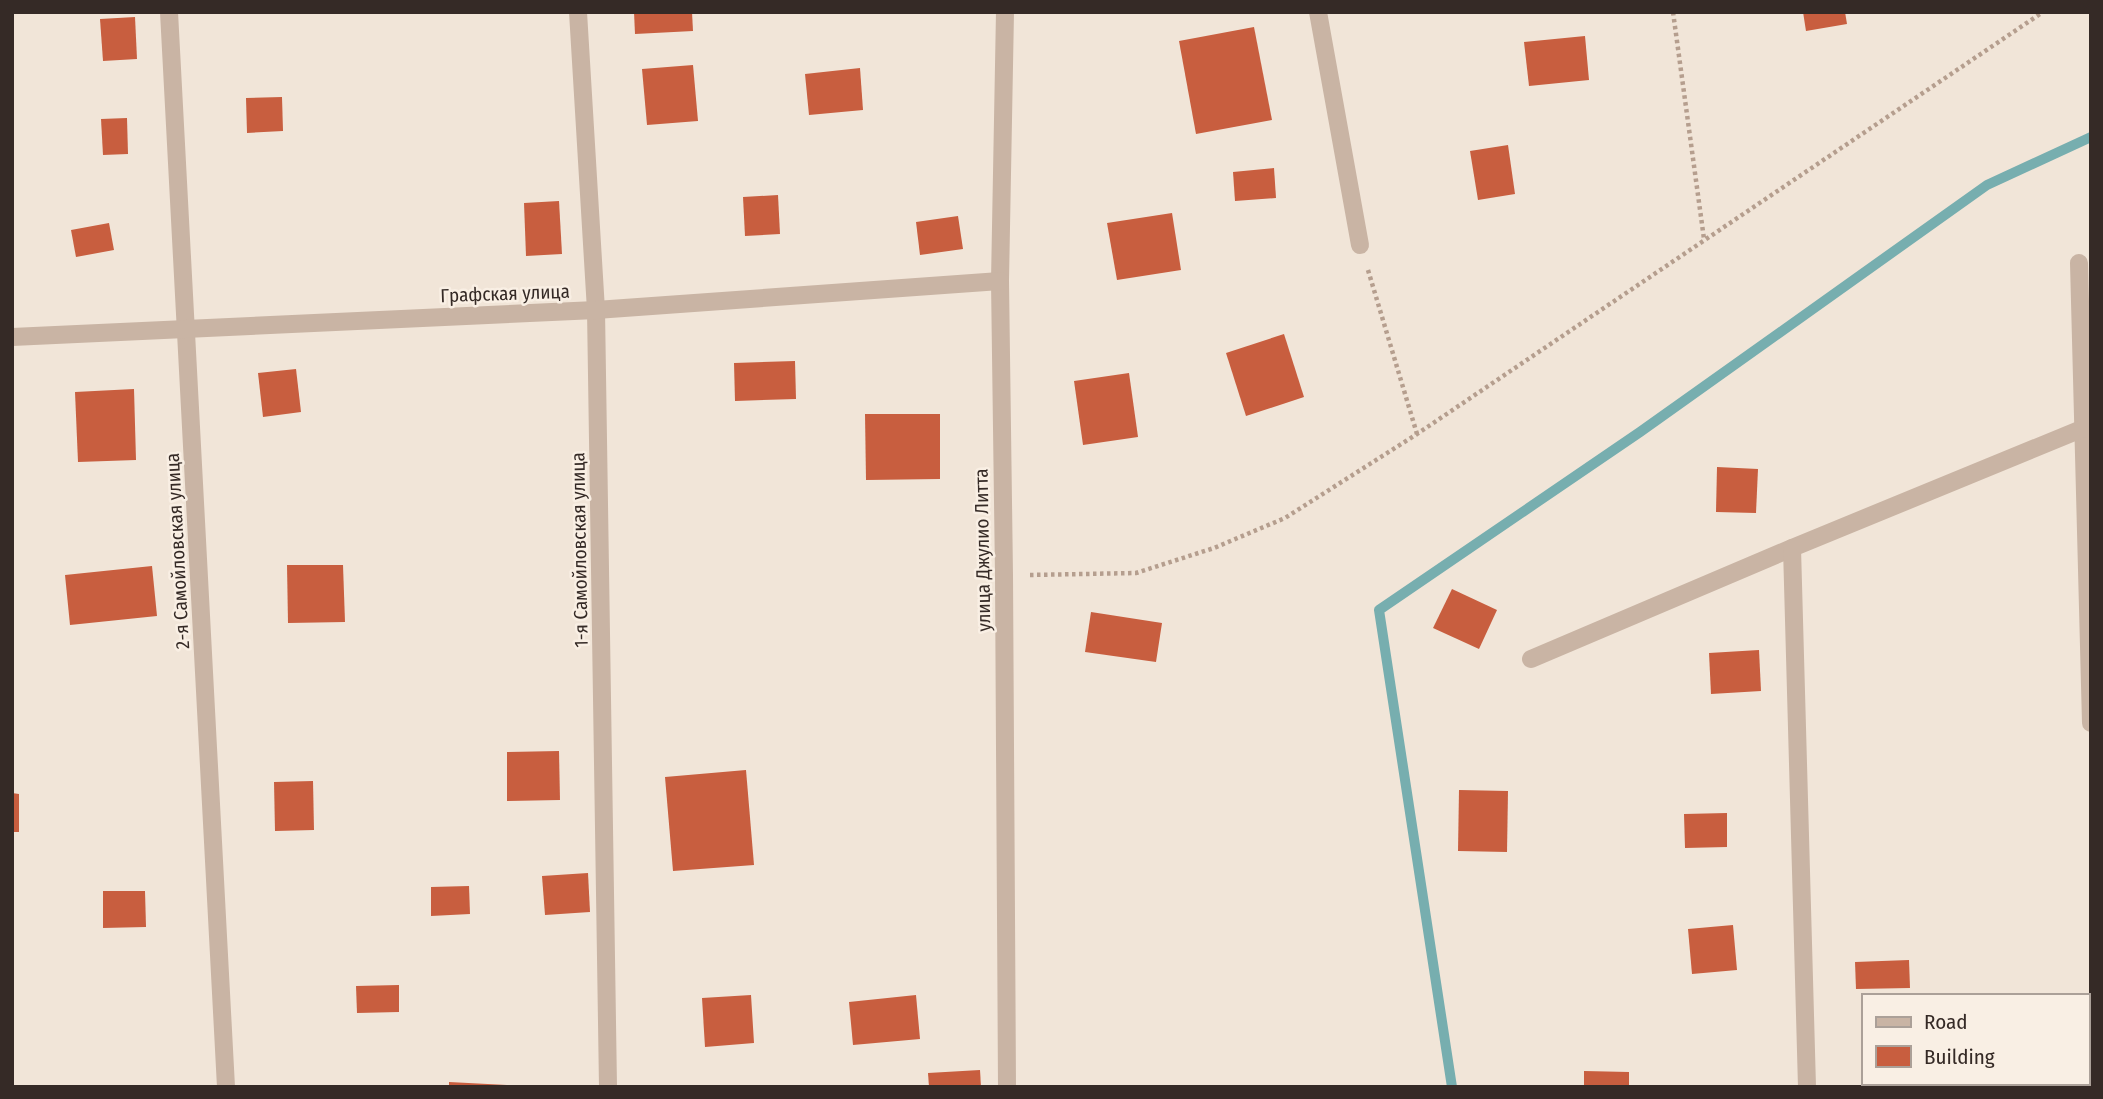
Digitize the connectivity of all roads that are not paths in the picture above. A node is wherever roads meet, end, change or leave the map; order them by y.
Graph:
1 (169, 12) edge
2 (578, 12) edge
3 (1005, 12) edge
4 (1318, 12) edge
5 (1360, 245) road end
6 (2079, 262) dead end
7 (1000, 281) junction
8 (596, 310) junction
9 (186, 328) junction
10 (12, 337) edge
11 (2088, 428) edge
12 (1792, 548) junction
13 (1531, 659) dead end
14 (2091, 723) edge
15 (226, 1087) edge
16 (608, 1087) edge
17 (1007, 1087) edge
18 (1807, 1087) edge

1 - 9 street, 2-я Самойловская улица
2 - 8 street, 1-я Самойловская улица
3 - 7 street, улица Джулио Литта
4 - 5 street
6 - 11 street
7 - 8 street, Графская улица
7 - 17 street, улица Джулио Литта
8 - 9 street, Графская улица
8 - 16 street, 1-я Самойловская улица
9 - 10 street, Графская улица
9 - 15 street, 2-я Самойловская улица
11 - 12 street
11 - 14 street
12 - 13 street
12 - 18 street

